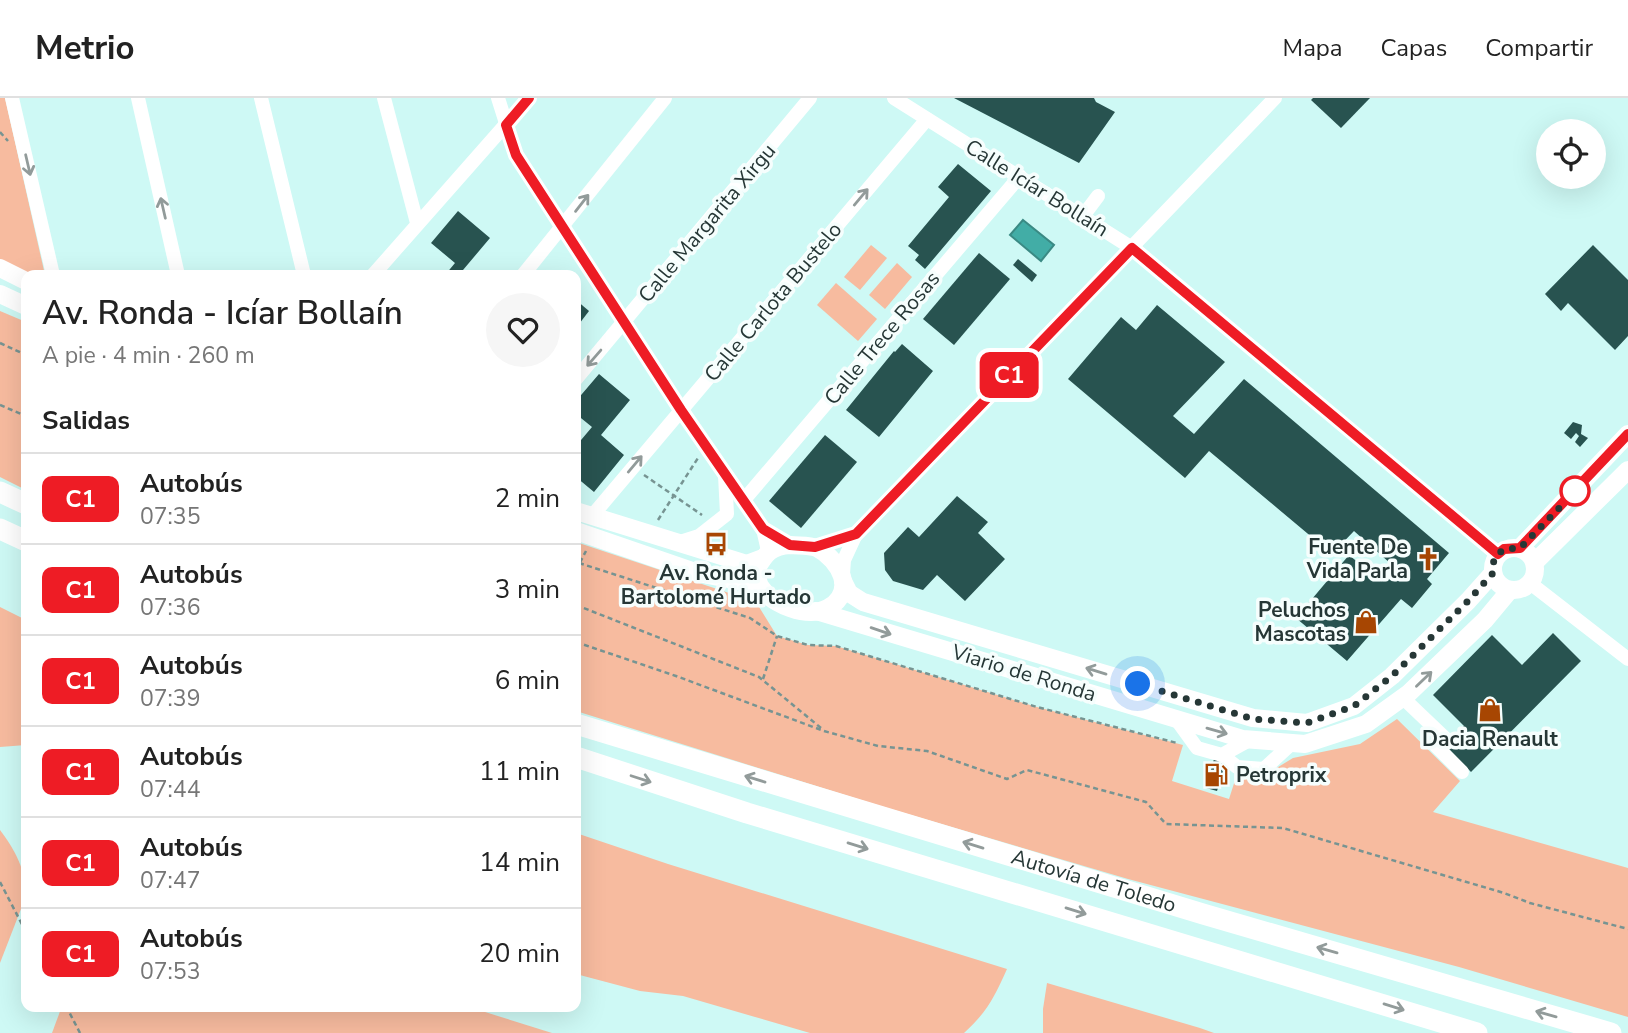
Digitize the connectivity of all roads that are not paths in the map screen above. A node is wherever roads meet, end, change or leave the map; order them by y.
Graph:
1 (12, 98) edge
2 (138, 98) edge
3 (261, 98) edge
4 (384, 98) edge
5 (498, 98) edge
6 (528, 98) edge
7 (810, 98) edge
8 (894, 98) edge
9 (1275, 98) edge
10 (658, 100) edge
11 (927, 119) junction
12 (506, 125) junction
13 (1020, 176) junction
14 (1098, 196) dead end
15 (1083, 216) junction
16 (417, 223) junction
17 (563, 228) junction
18 (1132, 248) junction
19 (0, 268) edge
20 (52, 270) edge
21 (177, 270) edge
22 (303, 270) edge
23 (377, 270) edge
24 (527, 270) edge
25 (21, 278) edge
26 (0, 294) edge
27 (21, 304) edge
28 (624, 323) junction
29 (581, 373) edge
30 (681, 410) junction
31 (1628, 434) edge
32 (1628, 470) edge
33 (725, 474) junction
34 (0, 492) edge
35 (743, 501) junction
36 (21, 502) edge
37 (584, 514) edge
38 (0, 528) edge
39 (763, 529) junction
40 (584, 534) edge
41 (856, 534) junction
42 (21, 538) edge
43 (677, 543) junction
44 (790, 545) junction
45 (815, 547) junction
46 (1520, 548) junction
47 (1498, 554) junction
48 (765, 555) junction
49 (1535, 562) junction
50 (1493, 573) junction
51 (843, 578) junction
52 (1530, 583) junction
53 (759, 585) junction
54 (1510, 590) junction
55 (816, 611) junction
56 (1628, 659) edge
57 (1403, 698) junction
58 (1176, 719) junction
59 (581, 726) edge
60 (1251, 739) junction
61 (1293, 743) junction
62 (1222, 755) junction
63 (581, 759) edge
64 (1462, 772) dead end
65 (1477, 1033) edge
66 (1611, 1033) edge

1 -> 20 street
21 -> 2 street
3 - 22 street
4 - 16 street
5 - 12 street
6 - 12 street
7 - 28 street, Calle Margarita Xirgu
8 - 11 street, Calle Icíar Bollaín
9 - 18 street
17 -> 10 street
11 - 13 street, Calle Icíar Bollaín
30 -> 11 street, Calle Carlota Bustelo
12 - 16 street
12 - 17 street
13 - 15 street, Calle Icíar Bollaín
13 - 35 street, Calle Trece Rosas
14 - 15 street
15 - 18 street, Calle Icíar Bollaín
16 - 23 street
17 - 24 street
17 - 28 street
18 - 41 street
18 - 47 street, Calle Icíar Bollaín
19 - 25 main road
26 - 27 main road
28 -> 29 street, Calle Margarita Xirgu
28 - 30 street
30 - 33 street
37 -> 30 street, Calle Carlota Bustelo
31 - 46 main road
32 - 49 main road
33 - 35 street
33 - 43 street
34 - 36 highway
35 - 39 street
37 - 43 main road
38 - 42 highway
39 - 44 street
39 - 48 street
40 - 53 main road
41 - 45 street
41 - 51 street
43 - 48 main road
44 - 45 main road
44 - 48 main road
45 - 51 main road
46 - 47 main road
46 - 49 main road
47 - 50 main road
48 - 53 main road
49 - 52 main road
50 -> 51 main road, Viario de Ronda
50 - 54 main road
51 - 55 main road
52 - 54 main road
52 - 56 street
53 - 55 main road
57 -> 54 main road, Viario de Ronda
55 -> 58 main road, Viario de Ronda
57 - 61 main road, Viario de Ronda
57 - 64 street
58 -> 60 main road, Viario de Ronda
58 - 62 street
66 -> 59 highway, Autovía de Toledo
60 - 61 main road, Viario de Ronda
60 - 62 street
61 - 62 street
63 -> 65 highway, Autovía de Toledo

